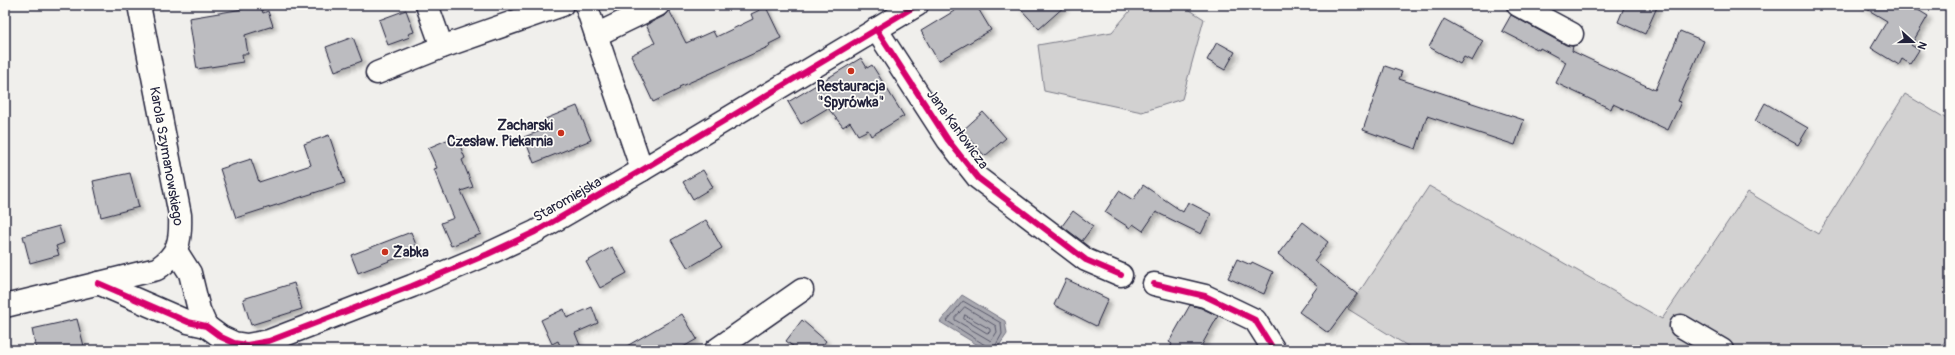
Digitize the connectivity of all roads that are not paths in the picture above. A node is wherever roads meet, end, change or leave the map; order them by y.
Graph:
1 (139, 5) edge
2 (427, 5) edge
3 (562, 5) edge
4 (586, 5) edge
5 (658, 5) edge
6 (917, 5) edge
7 (1518, 5) edge
8 (876, 30) junction
9 (596, 34) junction
10 (1572, 34) dead end
11 (442, 47) junction
12 (377, 73) dead end
13 (642, 170) junction
14 (176, 251) junction
15 (1121, 275) dead end
16 (98, 283) junction
17 (1154, 284) dead end
18 (802, 290) dead end
19 (5, 306) edge
20 (206, 326) junction
21 (1681, 326) dead end
22 (247, 348) edge
23 (716, 350) edge
24 (1274, 350) edge
25 (1722, 350) edge

1 - 14 street, Karola Szymanowskiego
2 - 11 street
3 - 11 street
4 - 9 street
5 - 9 street
6 - 8 street, Staromiejska
7 - 10 street
8 - 13 street, Staromiejska
8 - 15 street, Jana Karłowicza
9 - 13 street
11 - 12 street
13 - 22 street, Staromiejska
14 - 16 street
14 - 20 street
16 - 19 street
16 - 20 street
17 - 24 street
18 - 23 street
20 - 22 street, Staromiejska
21 - 25 street

